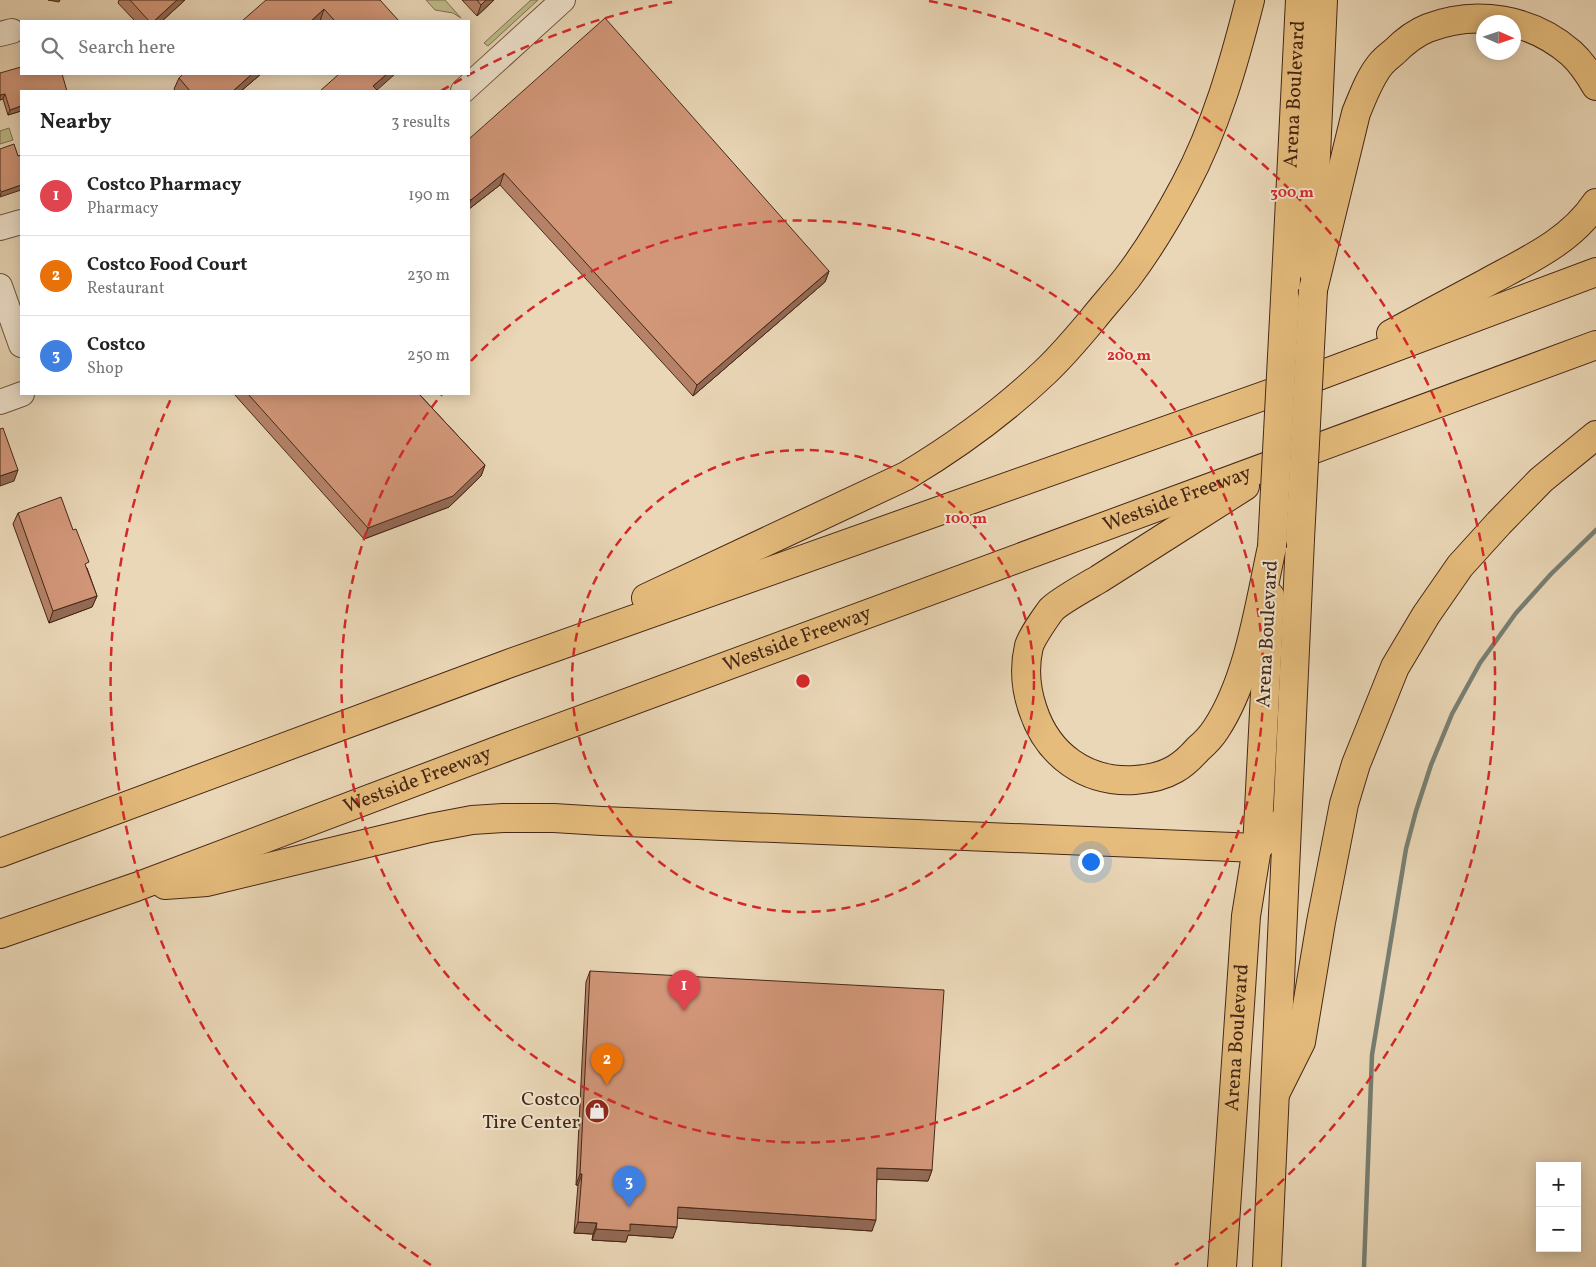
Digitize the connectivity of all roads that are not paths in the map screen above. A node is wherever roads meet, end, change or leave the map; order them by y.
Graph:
1 (563, 0) edge
2 (1250, 0) edge
3 (1300, 0) edge
4 (1323, 0) edge
5 (1596, 86) edge
6 (464, 90) edge
7 (1596, 203) edge
8 (20, 222) edge
9 (0, 228) edge
10 (1596, 272) edge
11 (0, 286) edge
12 (1313, 290) junction
13 (20, 342) edge
14 (1596, 345) edge
15 (1294, 385) junction
16 (20, 395) edge
17 (0, 402) edge
18 (1596, 435) edge
19 (1291, 457) junction
20 (1272, 547) junction
21 (505, 665) junction
22 (1287, 818) junction
23 (1256, 848) junction
24 (0, 854) edge
25 (136, 887) junction
26 (0, 934) edge
27 (1276, 1092) junction
28 (1222, 1267) edge
29 (1267, 1267) edge

1 - 6 street
2 - 21 main road
3 - 20 main road, Arena Boulevard, bridge
4 - 12 main road, Arena Boulevard
5 - 12 main road
7 - 15 main road
8 - 9 street
10 - 15 main road
11 - 13 street
12 - 22 main road, Arena Boulevard, bridge
14 - 19 main road, Westside Freeway
15 - 21 main road
16 - 17 street
18 - 27 main road
19 - 20 main road
19 - 25 main road, Westside Freeway
20 - 23 main road, Arena Boulevard
21 - 24 main road
22 - 23 main road
22 - 27 main road, Arena Boulevard
23 - 25 main road
23 - 28 main road, Arena Boulevard
25 - 26 main road, Westside Freeway
27 - 29 main road, Arena Boulevard

